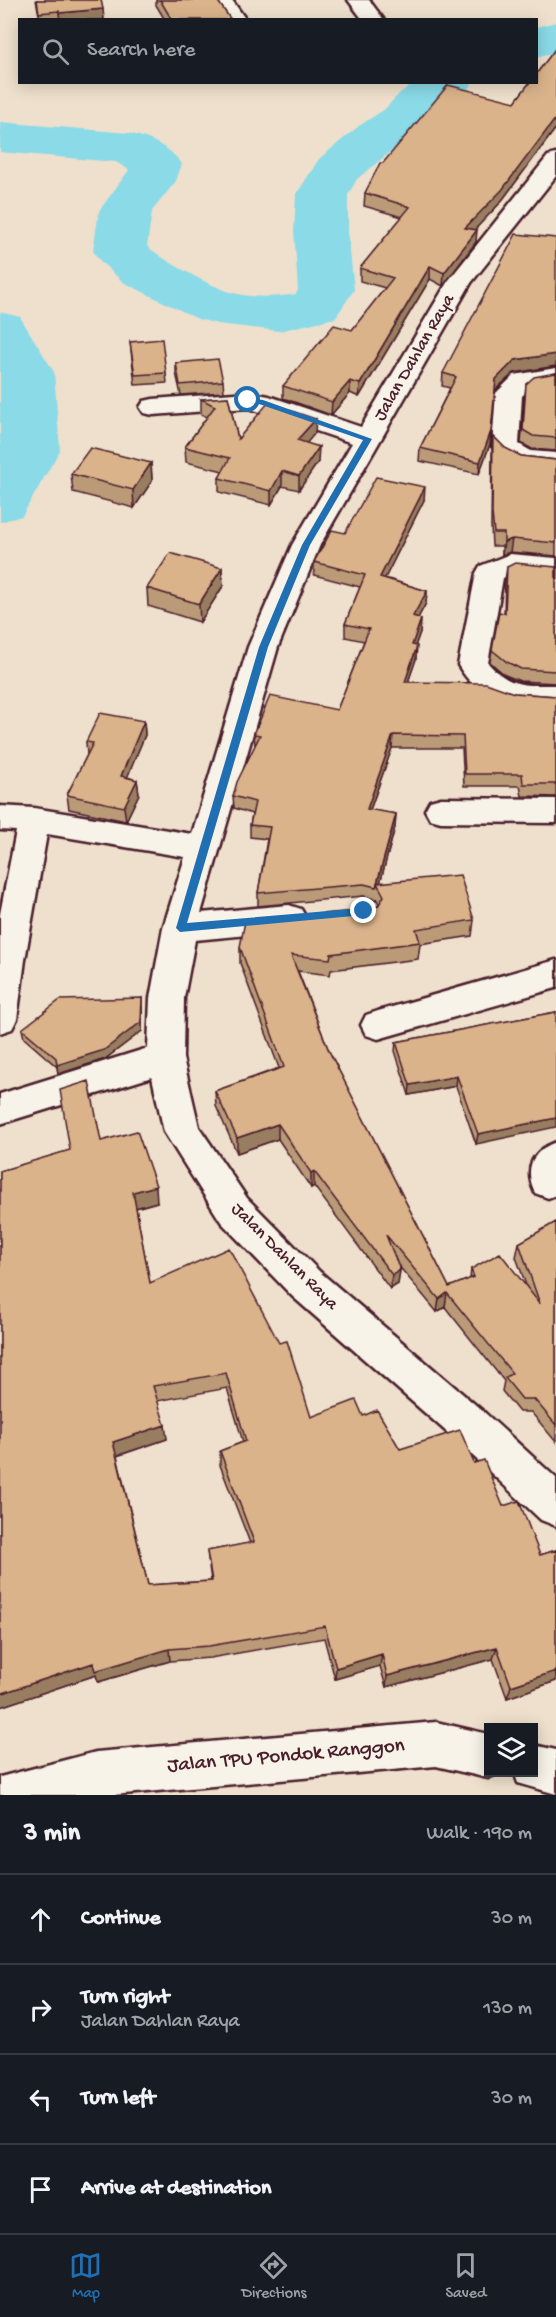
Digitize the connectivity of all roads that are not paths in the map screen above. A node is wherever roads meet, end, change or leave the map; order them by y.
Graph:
1 (221, 0) edge
2 (358, 0) edge
3 (234, 18) edge
4 (372, 18) edge
5 (556, 161) edge
6 (556, 375) edge
7 (153, 407) dead end
8 (368, 439) junction
9 (556, 462) edge
10 (556, 568) edge
11 (556, 696) edge
12 (441, 810) dead end
13 (556, 811) edge
14 (0, 818) edge
15 (34, 820) junction
16 (204, 848) junction
17 (318, 915) edge
18 (180, 928) junction
19 (556, 974) edge
20 (0, 1019) edge
21 (378, 1025) dead end
22 (165, 1058) junction
23 (0, 1109) edge
24 (556, 1506) edge
25 (484, 1755) edge
26 (538, 1768) edge
27 (556, 1772) edge
28 (12, 1795) edge

1 - 3 street
2 - 4 street
5 - 8 street, Jalan Dahlan Raya
6 - 9 street
7 - 8 street
8 - 16 street, Jalan Dahlan Raya
10 - 11 street
12 - 13 street
14 - 15 street
15 - 16 street
15 - 20 street
16 - 18 street, Jalan Dahlan Raya
17 - 18 street
18 - 22 street, Jalan Dahlan Raya
19 - 21 street
22 - 23 street
22 - 24 street, Jalan Dahlan Raya
25 - 28 street, Jalan TPU Pondok Ranggon
26 - 27 street

